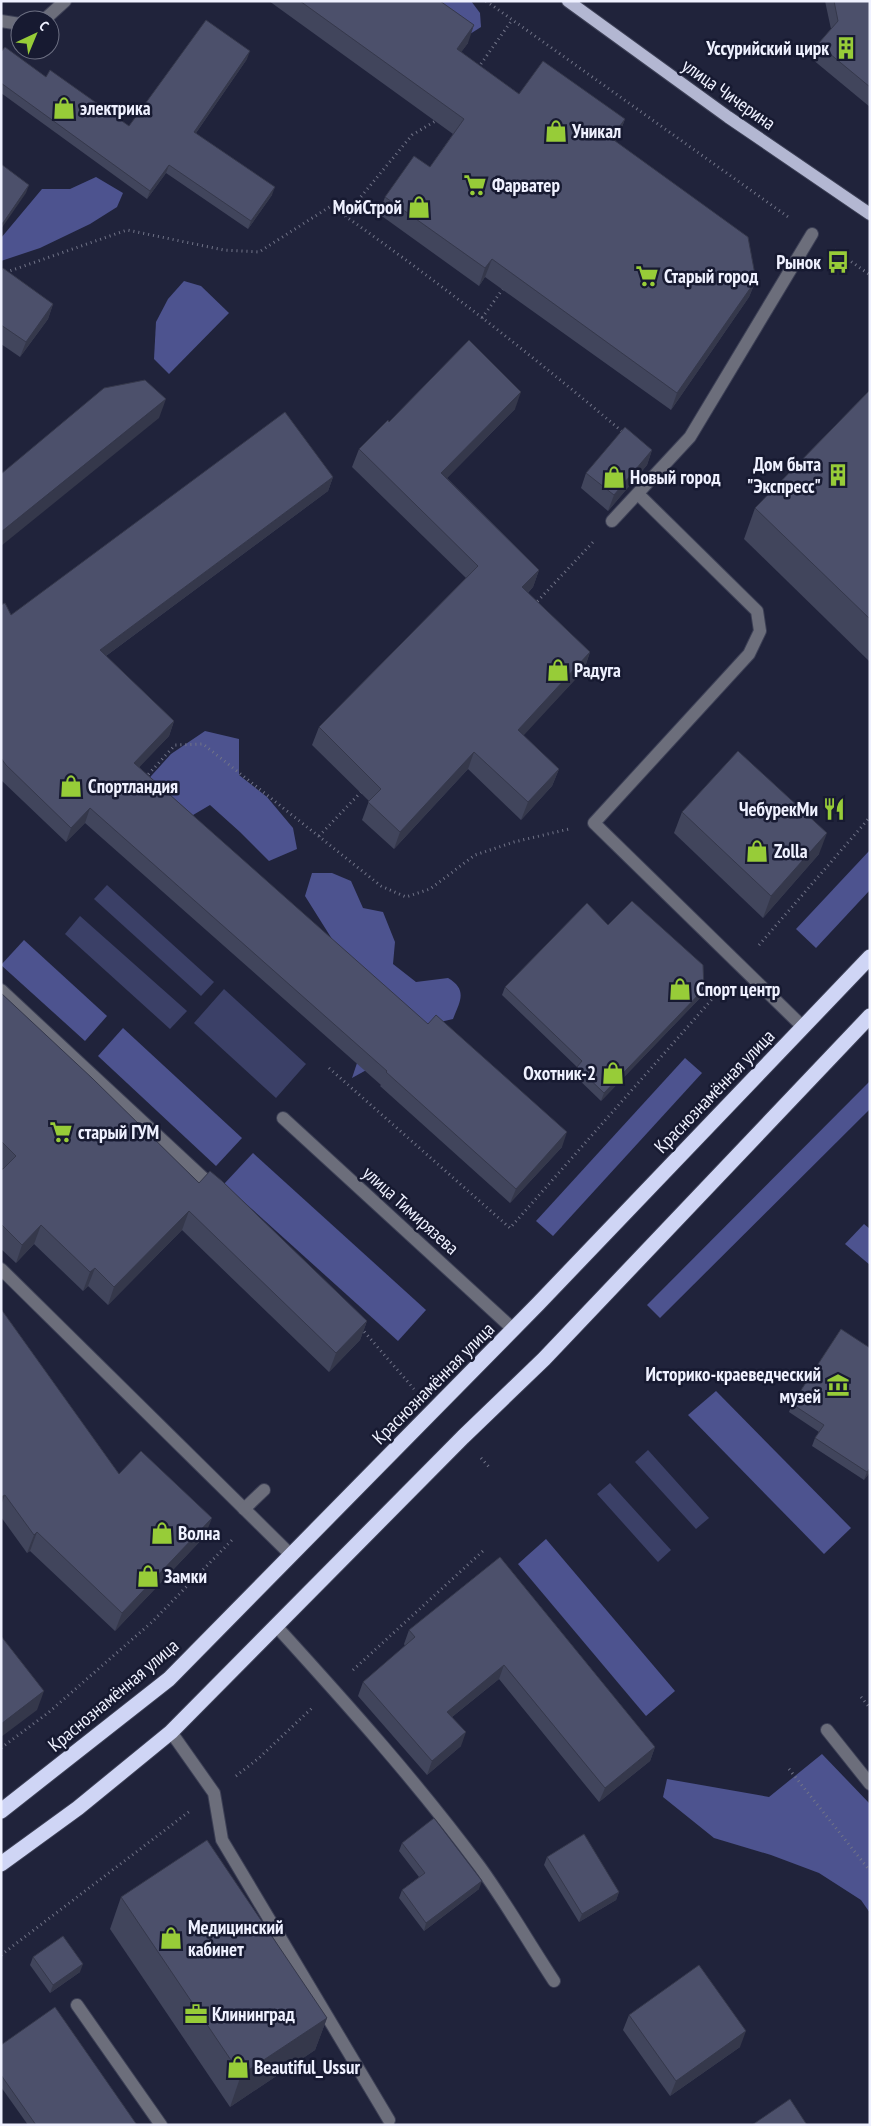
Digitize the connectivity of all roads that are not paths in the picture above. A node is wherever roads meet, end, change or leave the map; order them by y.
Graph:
1 (65, 1) edge
2 (568, 1) edge
3 (55, 10) edge
4 (870, 214) edge
5 (812, 234) road end
6 (638, 494) junction
7 (612, 521) road end
8 (870, 957) edge
9 (1, 990) edge
10 (870, 1016) edge
11 (803, 1027) junction
12 (283, 1118) dead end
13 (217, 1192) edge
14 (1, 1269) edge
15 (513, 1329) junction
16 (264, 1490) dead end
17 (244, 1508) junction
18 (291, 1555) junction
19 (277, 1627) junction
20 (827, 1730) dead end
21 (171, 1732) junction
22 (870, 1784) edge
23 (1, 1811) edge
24 (1, 1864) edge
25 (554, 1981) dead end
26 (77, 2005) dead end
27 (389, 2120) dead end
28 (161, 2125) edge

1 - 3 street
2 - 4 main road, улица Чичерина
5 - 6 street
6 - 7 street
6 - 11 street
8 - 11 highway, Краснознамённая улица
9 - 13 street
10 - 19 highway
11 - 15 highway, Краснознамённая улица
12 - 15 street, улица Тимирязева
14 - 17 street
15 - 18 highway, Краснознамённая улица
16 - 17 street
17 - 18 street
18 - 23 highway, Краснознамённая улица
19 - 21 highway
19 - 25 street
20 - 22 street
21 - 24 highway
21 - 27 street
26 - 28 street

